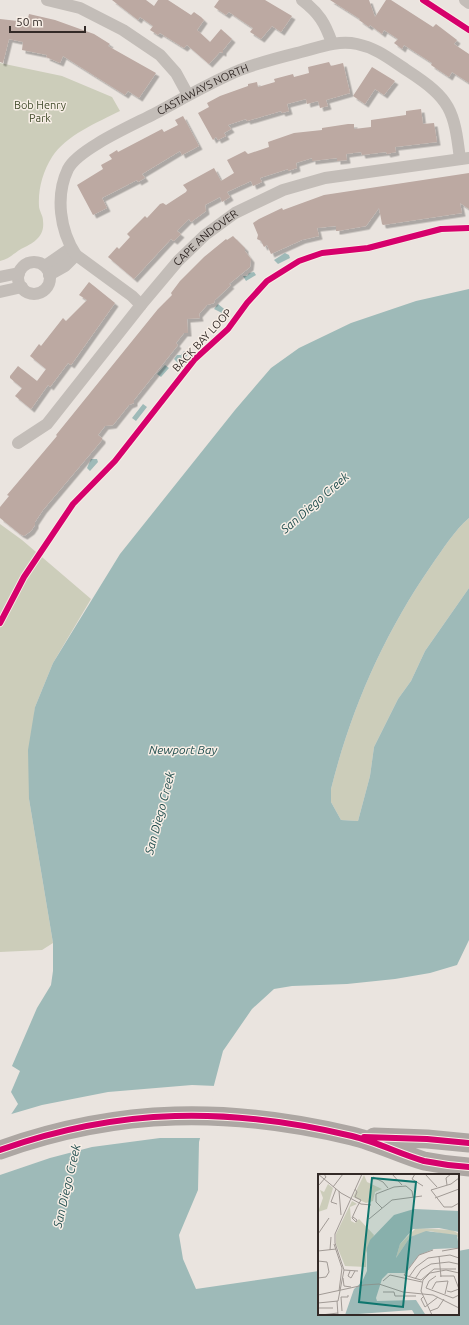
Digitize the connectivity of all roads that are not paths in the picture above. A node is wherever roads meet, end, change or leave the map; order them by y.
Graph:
1 (47, 0) edge
2 (302, 0) edge
3 (465, 0) edge
4 (469, 3) edge
5 (332, 43) junction
6 (188, 95) junction
7 (464, 158) edge
8 (74, 252) junction
9 (47, 271) junction
10 (19, 273) junction
11 (0, 277) edge
12 (22, 287) junction
13 (0, 292) edge
14 (140, 305) junction
15 (18, 443) dead end
16 (354, 1137) junction
17 (469, 1143) edge
18 (0, 1150) edge
19 (469, 1167) edge

1 - 6 street
2 - 5 street
3 - 4 street
5 - 6 street, CASTAWAYS NORTH
5 - 7 street, CASTAWAYS NORTH
6 - 8 street, CASTAWAYS NORTH
7 - 14 street, CAPE ANDOVER
8 - 9 street
8 - 14 street
9 - 10 street
9 - 12 street
10 - 11 street
10 - 12 street
12 - 13 street
14 - 15 street, CAPE ANDOVER
16 - 17 highway
16 - 18 highway
16 - 19 highway

